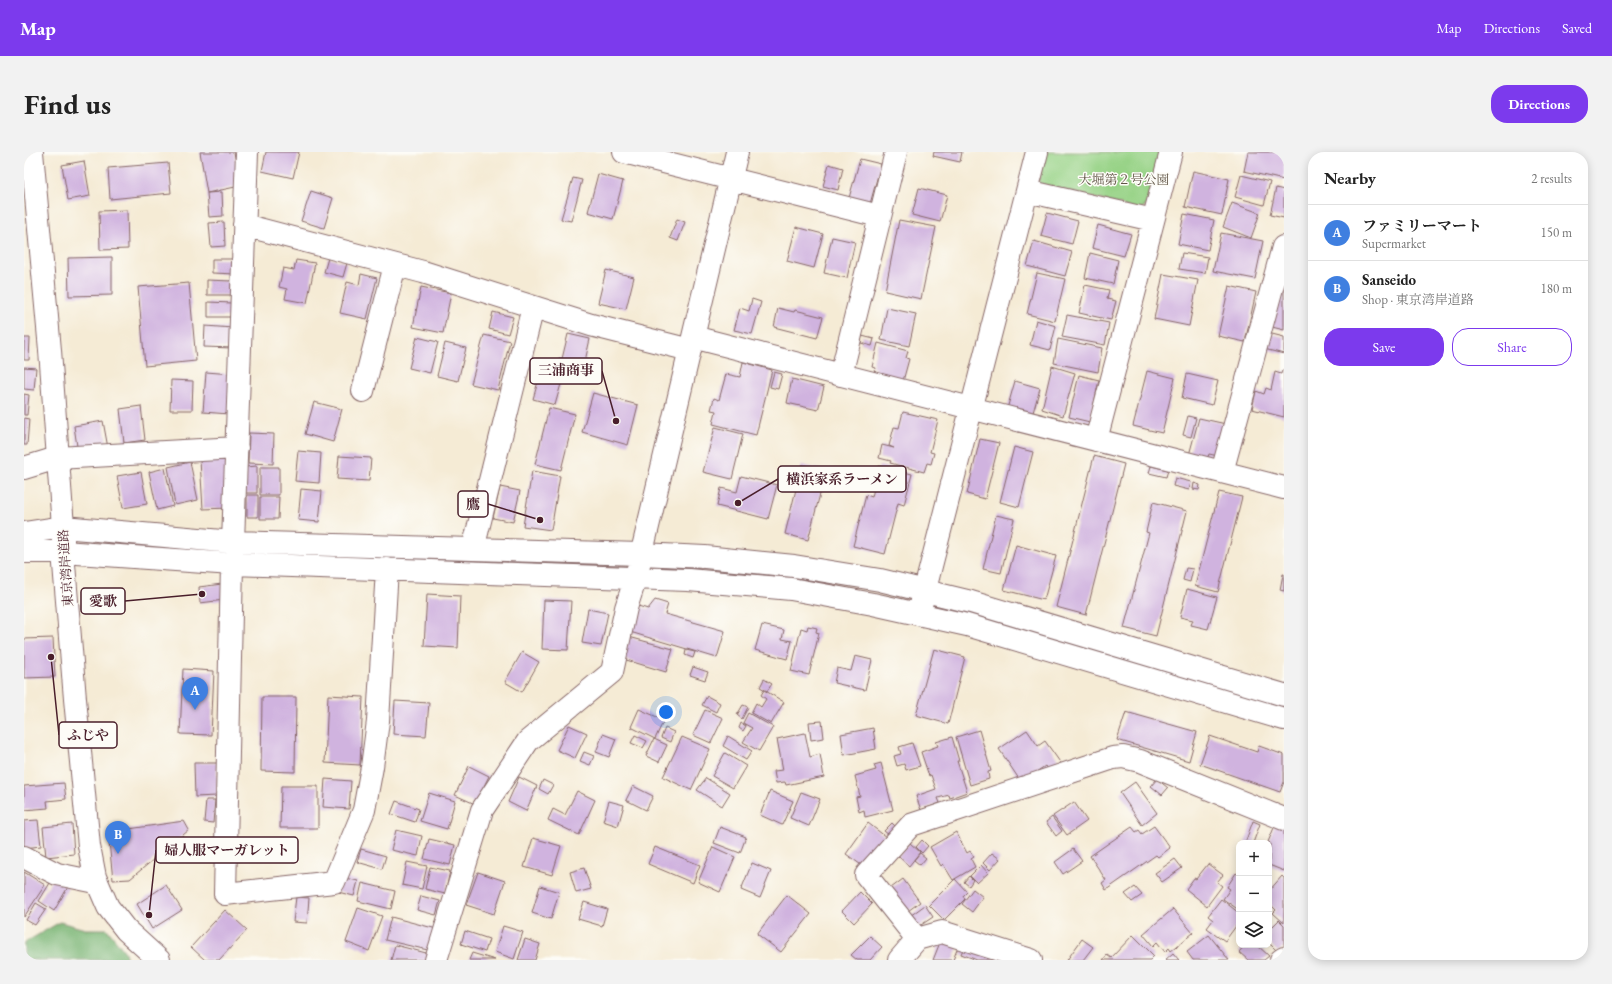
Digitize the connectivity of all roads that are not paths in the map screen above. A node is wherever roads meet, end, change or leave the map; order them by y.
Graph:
1 (32, 152) edge
2 (247, 152) edge
3 (624, 152) edge
4 (737, 152) edge
5 (896, 152) edge
6 (1037, 152) edge
7 (1171, 152) edge
8 (730, 179) junction
9 (1027, 191) junction
10 (879, 216) junction
11 (1153, 220) junction
12 (244, 225) junction
13 (1284, 247) edge
14 (395, 265) junction
15 (533, 307) junction
16 (691, 343) junction
17 (841, 375) junction
18 (363, 390) dead end
19 (972, 408) junction
20 (1096, 440) junction
21 (237, 448) junction
22 (57, 458) junction
23 (24, 468) edge
24 (1222, 472) junction
25 (1284, 488) edge
26 (63, 526) junction
27 (24, 533) edge
28 (234, 542) junction
29 (473, 549) junction
30 (24, 552) edge
31 (63, 552) junction
32 (642, 554) junction
33 (232, 564) junction
34 (387, 569) junction
35 (636, 577) junction
36 (924, 591) junction
37 (918, 614) junction
38 (1284, 695) edge
39 (1284, 719) edge
40 (1284, 819) edge
41 (24, 857) edge
42 (96, 882) junction
43 (917, 939) junction
44 (1284, 958) edge
45 (159, 960) edge
46 (436, 960) edge
47 (899, 960) edge
48 (1031, 960) edge
49 (1281, 960) edge

1 - 22 main road, 東京湾岸道路
2 - 12 main road
3 - 8 main road
4 - 8 main road
5 - 10 main road
6 - 9 main road
7 - 11 main road
8 - 10 main road
8 - 16 main road
9 - 11 main road
9 - 19 main road
10 - 17 main road
11 - 20 main road
12 - 14 main road
12 - 21 main road
13 - 24 main road
14 - 15 main road
14 - 18 main road
15 - 16 main road
15 - 29 main road
16 - 17 main road
16 - 32 main road
17 - 19 main road
19 - 20 main road
19 - 36 main road
20 - 24 main road
21 - 22 main road
21 - 28 main road
22 - 23 main road
22 - 26 main road, 東京湾岸道路
24 - 25 main road
26 - 27 main road
26 - 28 main road
26 - 31 main road, 東京湾岸道路
28 - 29 main road
29 - 32 main road
30 - 31 main road
31 - 33 main road
31 - 42 main road, 東京湾岸道路
32 - 35 main road
32 - 36 main road
33 - 34 main road
33 - 34 main road
34 - 35 main road
35 - 37 main road
35 - 46 main road
36 - 37 main road
36 - 38 main road
37 - 39 main road
40 - 43 main road
41 - 42 main road
42 - 45 main road, 東京湾岸道路
43 - 47 main road
43 - 48 main road
44 - 49 main road

